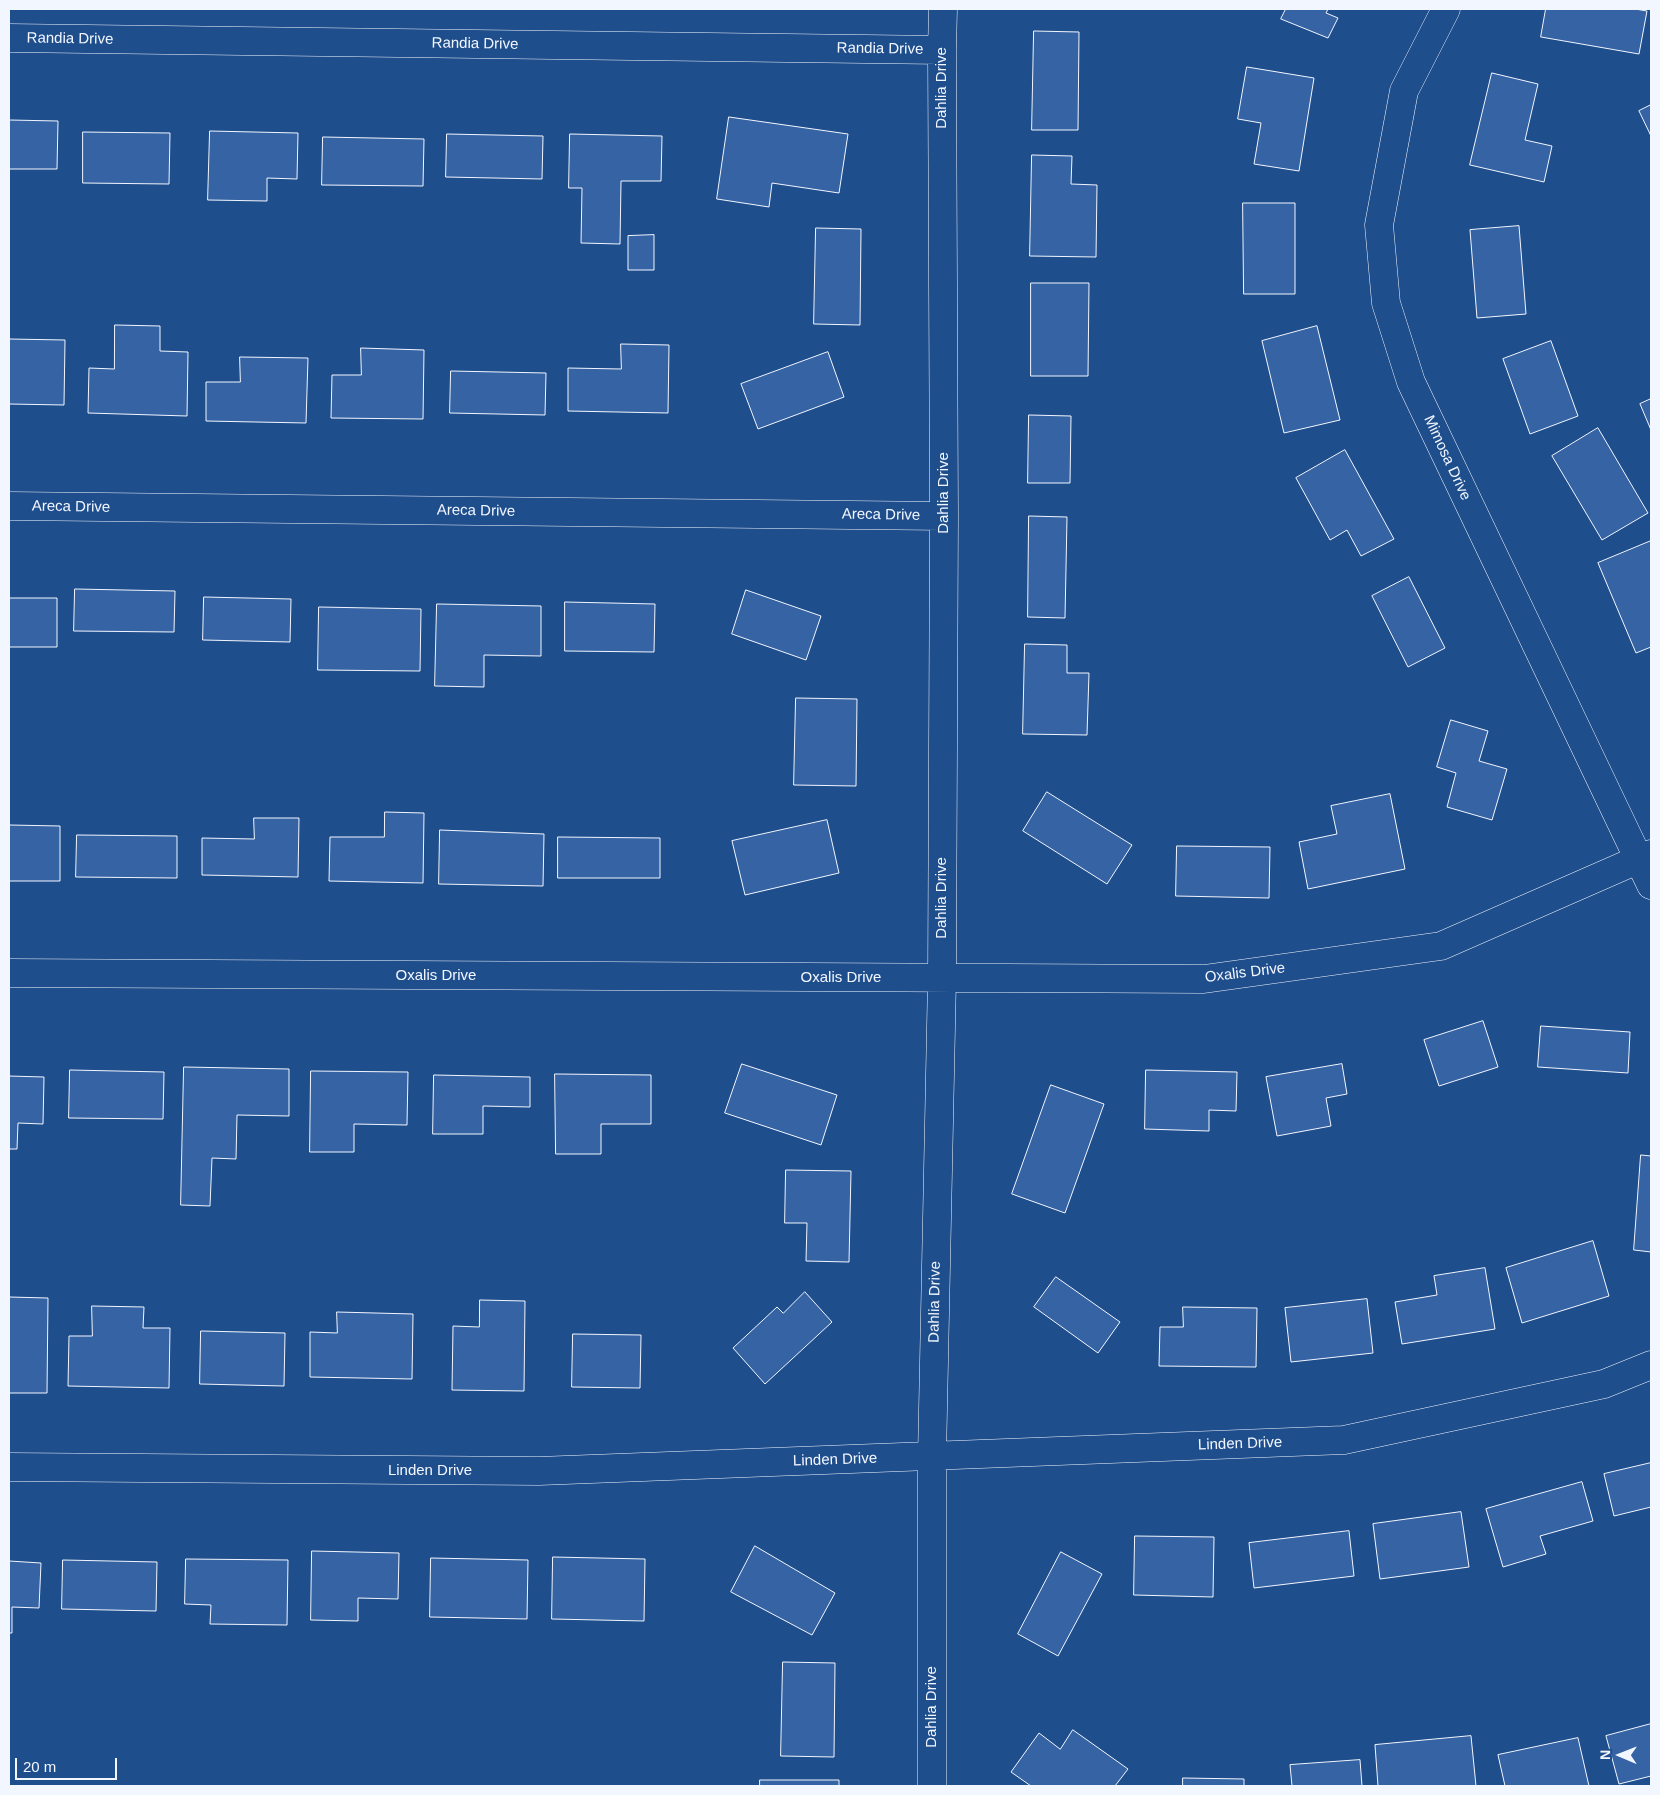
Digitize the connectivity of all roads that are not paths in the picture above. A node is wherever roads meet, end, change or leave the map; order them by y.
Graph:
1 (943, 9) edge
2 (1446, 9) edge
3 (9, 38) edge
4 (942, 50) junction
5 (9, 506) edge
6 (944, 516) junction
7 (1645, 857) edge
8 (1651, 885) edge
9 (9, 973) edge
10 (942, 979) junction
11 (1651, 1365) edge
12 (932, 1457) junction
13 (9, 1468) edge
14 (932, 1786) edge

1 - 4 street, Dahlia Drive
2 - 7 street, Mimosa Drive
3 - 4 street, Randia Drive
4 - 6 street, Dahlia Drive
5 - 6 street, Areca Drive
6 - 10 street, Dahlia Drive
7 - 8 street, Mimosa Drive
7 - 10 street, Oxalis Drive
9 - 10 street, Oxalis Drive
10 - 12 street, Dahlia Drive
11 - 12 street, Linden Drive
12 - 13 street, Linden Drive
12 - 14 street, Dahlia Drive

